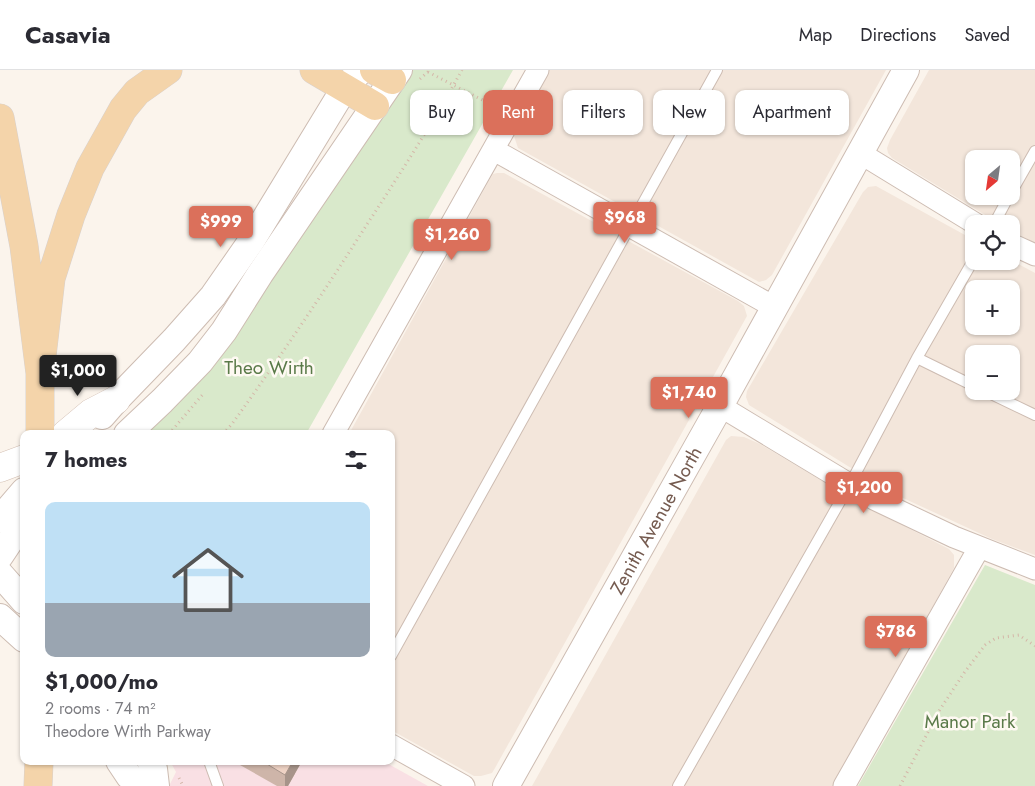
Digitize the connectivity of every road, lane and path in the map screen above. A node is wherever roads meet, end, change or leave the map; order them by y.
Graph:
1 (168, 70) edge
2 (314, 70) edge
3 (430, 70) edge
4 (462, 70) edge
5 (538, 70) edge
6 (718, 70) edge
7 (906, 70) edge
8 (388, 73) edge
9 (353, 79) edge
10 (454, 85) junction
11 (527, 90) edge
12 (483, 100) edge
13 (375, 106) junction
14 (0, 118) edge
15 (502, 135) edge
16 (494, 150) junction
17 (1035, 151) edge
18 (860, 153) junction
19 (1020, 177) edge
20 (965, 217) edge
21 (630, 226) junction
22 (1020, 248) edge
23 (1035, 255) edge
24 (967, 270) edge
25 (774, 307) junction
26 (917, 358) junction
27 (40, 373) junction
28 (965, 382) edge
29 (116, 400) junction
30 (1004, 400) edge
31 (720, 406) junction
32 (1035, 415) edge
33 (40, 430) edge
34 (71, 430) edge
35 (89, 430) edge
36 (130, 430) edge
37 (227, 430) edge
38 (335, 430) edge
39 (20, 460) edge
40 (0, 468) edge
41 (850, 484) junction
42 (20, 496) edge
43 (0, 519) edge
44 (20, 526) edge
45 (979, 548) junction
46 (0, 556) edge
47 (1035, 570) edge
48 (0, 574) edge
49 (20, 596) edge
50 (0, 617) edge
51 (20, 635) edge
52 (1035, 646) edge
53 (395, 649) edge
54 (395, 747) edge
55 (39, 765) edge
56 (122, 765) edge
57 (152, 765) edge
58 (210, 765) edge
59 (38, 786) edge
60 (141, 786) edge
61 (156, 786) edge
62 (218, 786) edge
63 (464, 786) edge
64 (506, 786) edge
65 (678, 786) edge
66 (844, 786) edge
67 (900, 786) edge

1 - 27 main road
2 - 9 main road
3 - 10 path
4 - 10 path
5 - 11 street
6 - 21 lane
7 - 18 street, Zenith Avenue North
8 - 13 street
9 - 13 main road
9 - 29 street
10 - 12 path
10 - 37 path
13 - 36 street
14 - 27 main road
15 - 16 street
16 - 21 street
16 - 38 street
17 - 19 lane
18 - 20 street
18 - 25 street, Zenith Avenue North
21 - 25 street
21 - 53 lane
22 - 23 street
24 - 26 lane
25 - 31 street, Zenith Avenue North
26 - 28 lane
26 - 41 lane
27 - 33 main road
29 - 34 main road
29 - 35 street
30 - 32 lane
31 - 41 street
31 - 64 street, Zenith Avenue North
39 - 40 main road
41 - 45 street
41 - 65 lane
42 - 43 street
44 - 46 street
45 - 47 street
45 - 66 street
48 - 49 street
50 - 51 street
52 - 67 path
54 - 63 street
55 - 59 main road
56 - 60 street
57 - 61 street
58 - 62 lane

